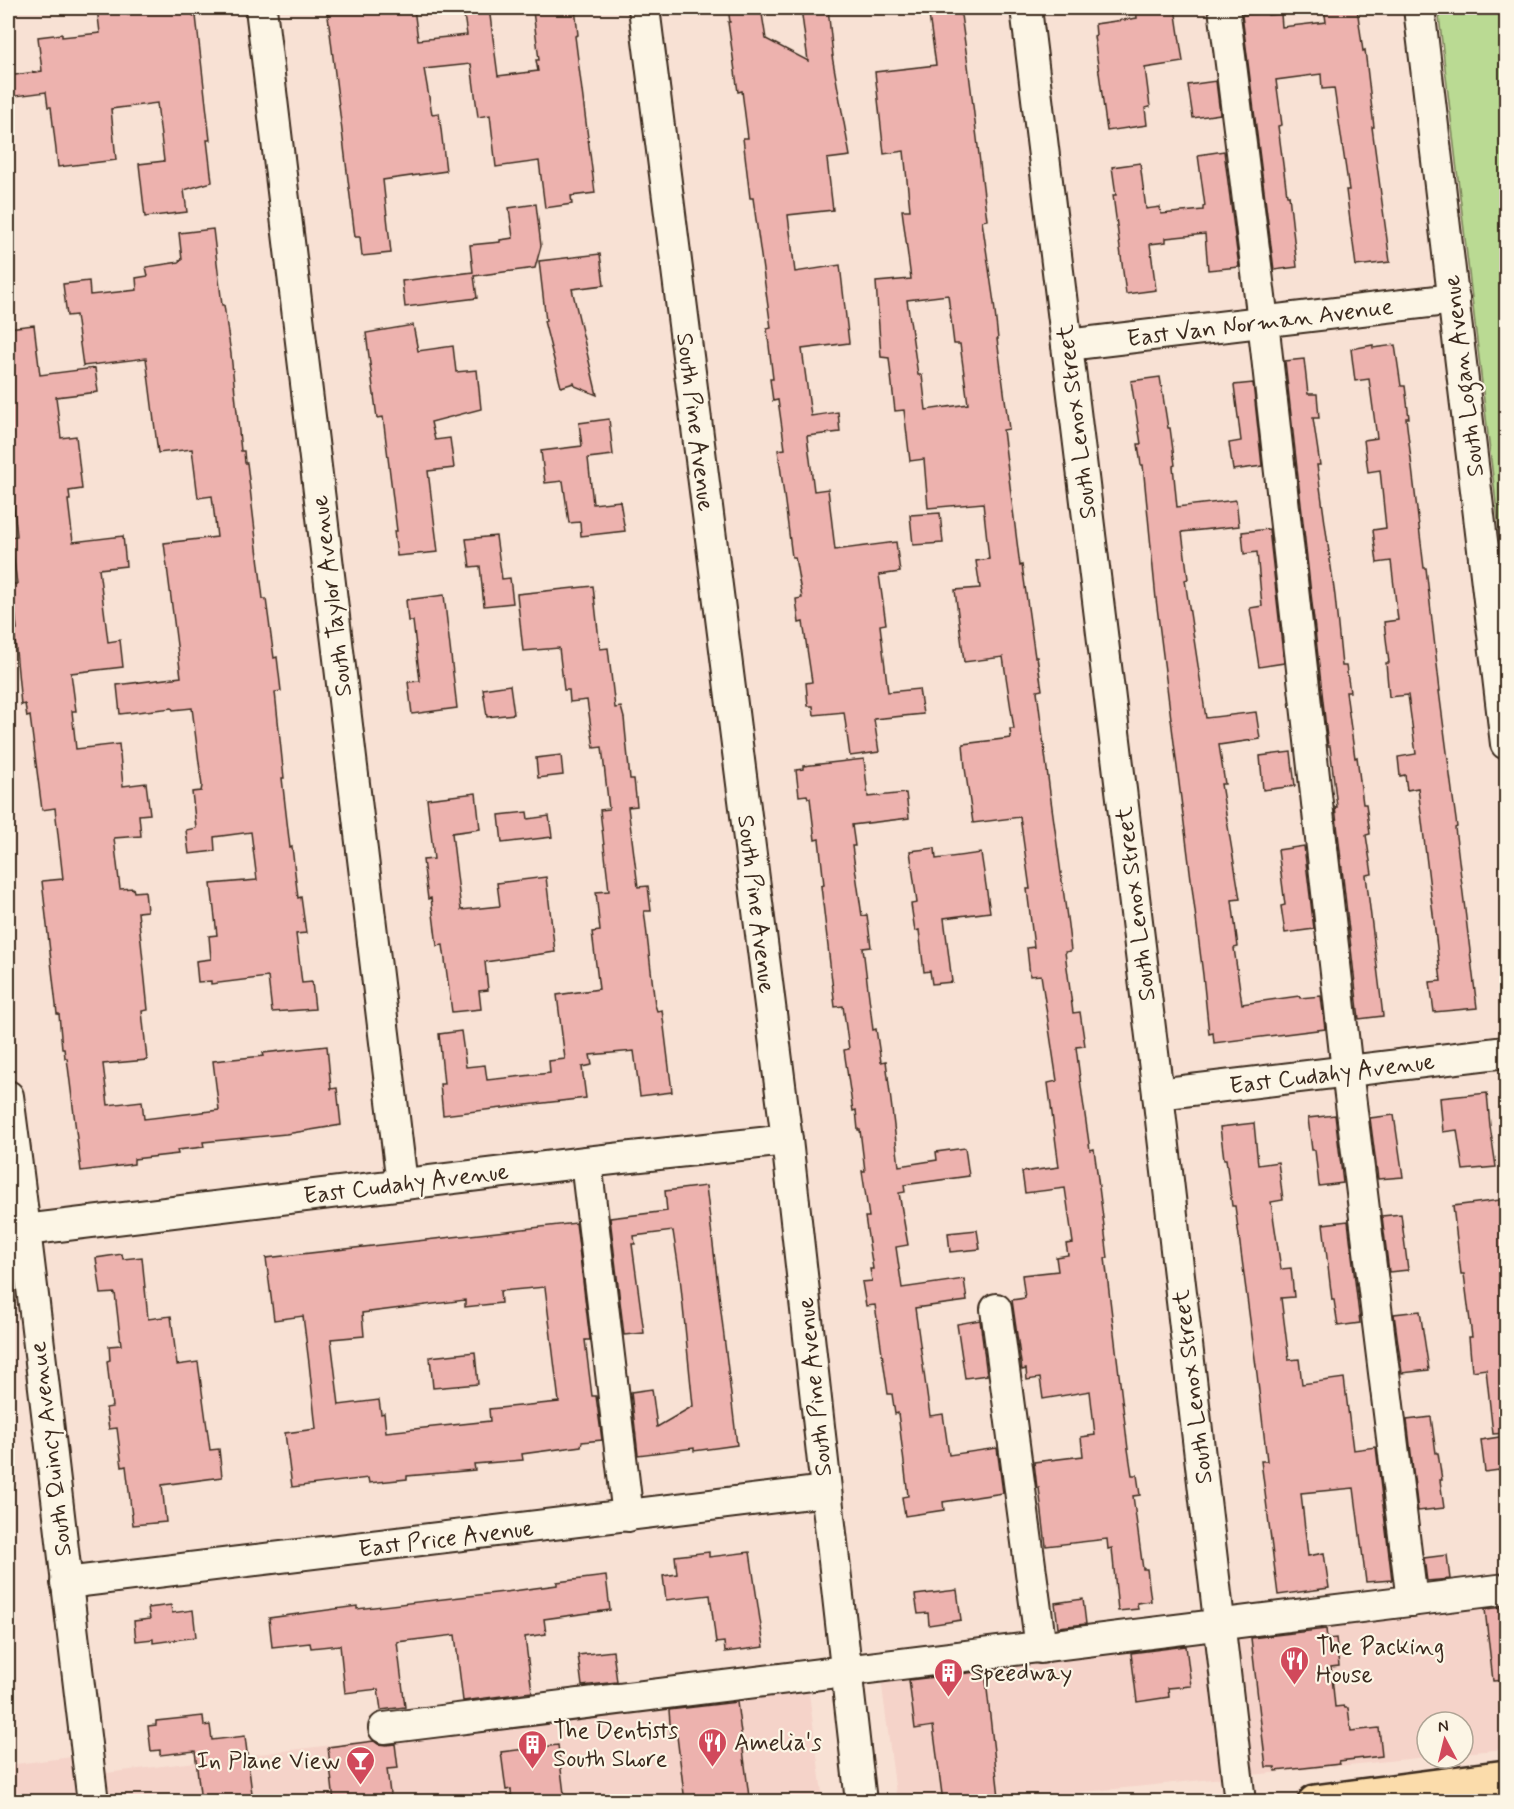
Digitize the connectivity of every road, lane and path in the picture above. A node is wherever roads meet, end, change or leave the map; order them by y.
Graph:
1 (261, 8) edge
2 (644, 8) edge
3 (1026, 8) edge
4 (1224, 8) edge
5 (1419, 8) edge
6 (1454, 299) junction
7 (1263, 321) junction
8 (1066, 345) junction
9 (1506, 744) edge
10 (1506, 1052) edge
11 (1347, 1071) junction
12 (1158, 1094) junction
13 (8, 1096) edge
14 (786, 1140) junction
15 (586, 1162) junction
16 (402, 1184) junction
17 (25, 1230) junction
18 (996, 1309) dead end
19 (826, 1491) junction
20 (628, 1516) junction
21 (66, 1583) junction
22 (1506, 1589) edge
23 (1412, 1601) junction
24 (1219, 1625) junction
25 (1041, 1648) junction
26 (846, 1671) junction
27 (384, 1728) dead end
28 (1506, 1777) edge
29 (1436, 1794) edge
30 (93, 1802) edge
31 (861, 1802) edge
32 (1240, 1802) edge
33 (1315, 1802) edge

1 - 16 street, South Taylor Avenue
2 - 14 street, South Pine Avenue
3 - 8 street, South Lenox Street
4 - 7 street
5 - 6 street, South Logan Avenue
6 - 7 street, East Van Norman Avenue
6 - 9 street, South Logan Avenue
7 - 8 street, East Van Norman Avenue
7 - 11 street
8 - 12 street, South Lenox Street
10 - 11 street, East Cudahy Avenue
11 - 12 street, East Cudahy Avenue
11 - 23 street
12 - 24 street, South Lenox Street
13 - 17 street, South Quincy Avenue
14 - 15 street, East Cudahy Avenue
14 - 19 street, South Pine Avenue
15 - 16 street, East Cudahy Avenue
15 - 20 street
16 - 17 street, East Cudahy Avenue
17 - 21 street, South Quincy Avenue
18 - 25 street
19 - 20 street, East Price Avenue
19 - 26 street, South Pine Avenue
20 - 21 street, East Price Avenue
21 - 30 street, South Quincy Avenue
22 - 23 street
23 - 24 street
24 - 25 street
24 - 32 street, South Lenox Street
25 - 26 street
26 - 27 street
26 - 31 street, South Pine Avenue
28 - 29 main road
29 - 33 main road

